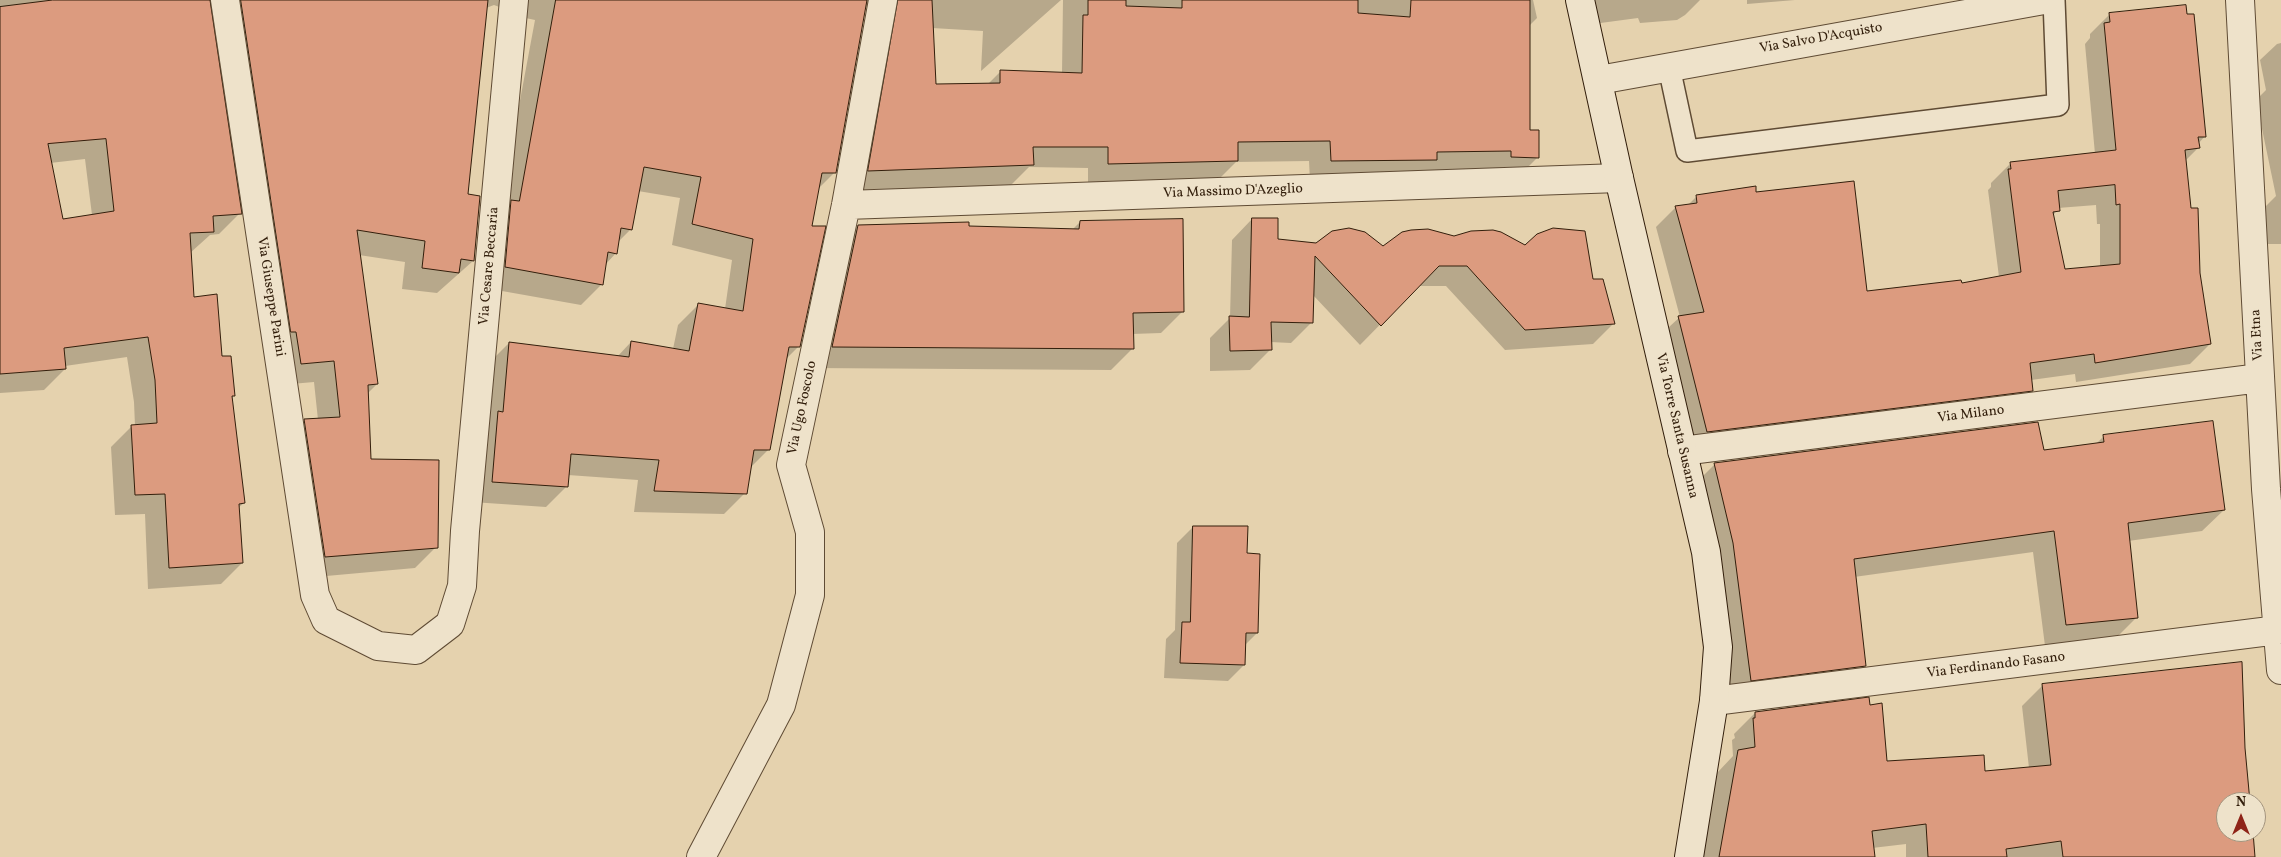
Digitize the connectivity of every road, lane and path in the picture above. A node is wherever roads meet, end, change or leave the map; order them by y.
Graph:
1 (225, 0) edge
2 (514, 0) edge
3 (883, 0) edge
4 (1580, 0) edge
5 (2044, 0) edge
6 (2054, 0) edge
7 (2240, 0) edge
8 (2015, 2) edge
9 (1669, 67) junction
10 (1599, 80) junction
11 (1619, 178) junction
12 (846, 205) junction
13 (2260, 378) junction
14 (1682, 451) junction
15 (465, 531) joint
16 (2278, 630) junction
17 (2281, 670) edge
18 (1714, 701) junction
19 (701, 857) edge
20 (1689, 857) edge

1 - 15 street, Via Giuseppe Parini
2 - 15 street, Via Cesare Beccaria
3 - 12 street, Via Ugo Foscolo
4 - 10 street, Via Torre Santa Susanna
5 - 8 street, Via Salvo D'Acquisto
6 - 9 lane
7 - 13 street, Via Etna
8 - 9 street, Via Salvo D'Acquisto
9 - 10 street, Via Salvo D'Acquisto
10 - 11 street, Via Torre Santa Susanna
11 - 12 street, Via Massimo D'Azeglio
11 - 14 street, Via Torre Santa Susanna
12 - 19 street, Via Ugo Foscolo
13 - 14 street, Via Milano
13 - 16 street, Via Etna
14 - 18 street, Via Torre Santa Susanna
16 - 17 street, Via Etna
16 - 18 street, Via Ferdinando Fasano
18 - 20 street, Via Torre Santa Susanna

